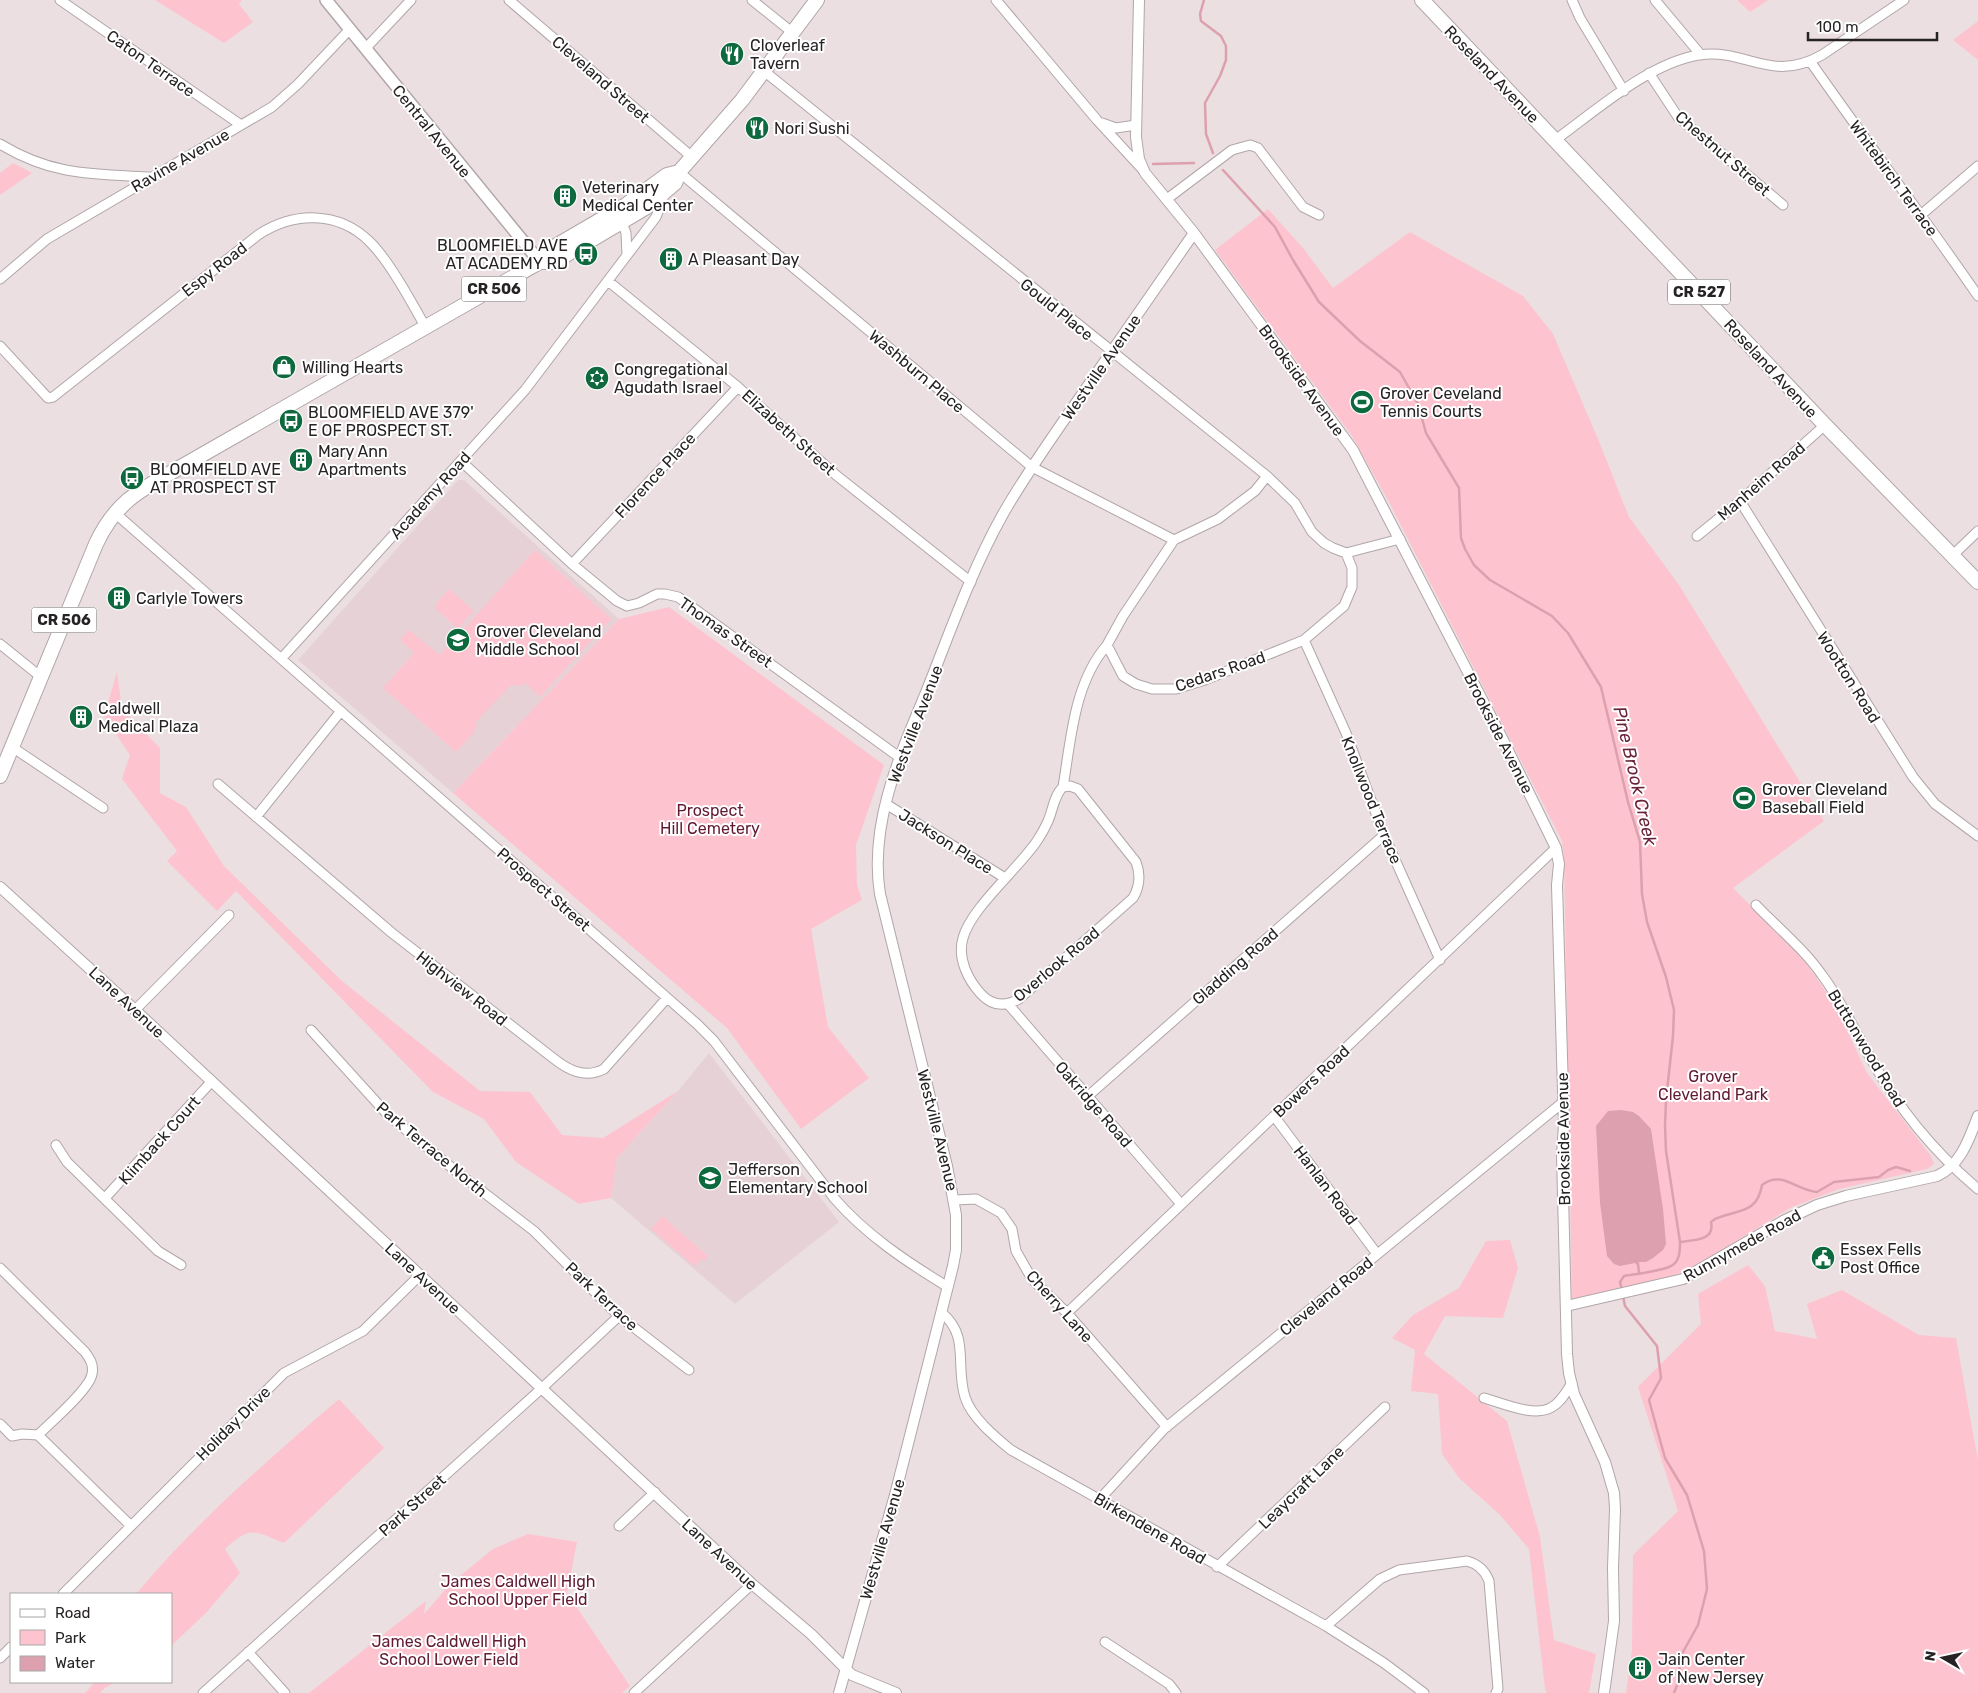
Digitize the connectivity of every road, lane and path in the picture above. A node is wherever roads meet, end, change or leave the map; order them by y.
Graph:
1 (60, 0) edge
2 (326, 0) edge
3 (411, 0) edge
4 (509, 0) edge
5 (752, 0) edge
6 (817, 0) edge
7 (996, 0) edge
8 (1140, 0) edge
9 (1422, 0) edge
10 (1572, 0) edge
11 (1655, 0) edge
12 (1904, 0) edge
13 (350, 29) junction
14 (793, 33) junction
15 (365, 49) junction
16 (1701, 55) junction
17 (1810, 61) junction
18 (764, 71) junction
19 (1649, 73) junction
20 (1624, 91) junction
21 (1097, 120) junction
22 (241, 125) junction
23 (1136, 125) junction
24 (1555, 140) junction
25 (0, 144) edge
26 (692, 157) junction
27 (1978, 166) edge
28 (679, 172) junction
29 (1145, 173) junction
30 (152, 177) junction
31 (665, 193) junction
32 (1167, 199) junction
33 (1783, 206) dead end
34 (1922, 214) junction
35 (1319, 215) dead end
36 (620, 216) junction
37 (1194, 233) junction
38 (627, 255) junction
39 (540, 262) junction
40 (0, 279) edge
41 (608, 282) junction
42 (1978, 296) edge
43 (426, 328) junction
44 (0, 346) edge
45 (1110, 352) junction
46 (738, 387) junction
47 (1824, 425) junction
48 (460, 461) junction
49 (1032, 467) junction
50 (1267, 476) junction
51 (1740, 501) junction
52 (115, 513) junction
53 (1978, 531) edge
54 (1698, 536) dead end
55 (1400, 539) junction
56 (1174, 540) junction
57 (1346, 553) junction
58 (1952, 556) junction
59 (572, 564) junction
60 (971, 582) junction
61 (1978, 582) edge
62 (1304, 640) junction
63 (0, 644) edge
64 (1107, 645) junction
65 (282, 659) junction
66 (41, 677) junction
67 (341, 711) junction
68 (12, 747) junction
69 (899, 757) junction
70 (0, 776) edge
71 (218, 784) dead end
72 (1063, 787) junction
73 (886, 804) junction
74 (103, 808) dead end
75 (256, 817) junction
76 (1384, 835) junction
77 (1978, 836) edge
78 (1556, 848) junction
79 (1006, 878) junction
80 (0, 887) edge
81 (1756, 905) dead end
82 (229, 915) dead end
83 (1440, 960) junction
84 (667, 998) junction
85 (1008, 1004) junction
86 (135, 1010) junction
87 (311, 1030) dead end
88 (212, 1081) junction
89 (1087, 1097) junction
90 (1562, 1103) junction
91 (1274, 1116) junction
92 (1978, 1116) edge
93 (56, 1146) dead end
94 (1952, 1167) junction
95 (1978, 1189) edge
96 (105, 1198) junction
97 (955, 1200) junction
98 (1181, 1204) junction
99 (518, 1219) joint
100 (1377, 1254) junction
101 (181, 1265) dead end
102 (0, 1268) edge
103 (420, 1276) junction
104 (948, 1288) junction
105 (1566, 1306) junction
106 (942, 1313) junction
107 (1067, 1313) junction
108 (619, 1316) junction
109 (689, 1370) dead end
110 (1572, 1383) junction
111 (541, 1388) junction
112 (1484, 1398) dead end
113 (1385, 1407) dead end
114 (0, 1424) edge
115 (1167, 1427) junction
116 (38, 1436) junction
117 (655, 1492) junction
118 (1099, 1500) junction
119 (130, 1525) junction
120 (619, 1526) dead end
121 (1217, 1567) junction
122 (752, 1584) junction
123 (64, 1593) edge
124 (1326, 1626) junction
125 (1105, 1642) dead end
126 (10, 1648) edge
127 (248, 1652) junction
128 (0, 1658) edge
129 (846, 1669) junction
130 (203, 1693) edge
131 (285, 1693) edge
132 (634, 1693) edge
133 (839, 1693) edge
134 (896, 1693) edge
135 (1176, 1693) edge
136 (1424, 1693) edge
137 (1496, 1693) edge
138 (1604, 1693) edge

1 - 22 street, Caton Terrace
2 - 13 main road, Central Avenue
3 - 15 street
4 - 26 street, Cleveland Street
5 - 14 street
6 - 14 main road, CR 506
7 - 21 street
8 - 23 street
9 - 24 main road, Roseland Avenue / CR 527
10 - 20 street
11 - 16 street
12 - 17 street
13 - 15 main road, Central Avenue
13 - 22 street, Ravine Avenue
14 - 18 main road, CR 506
15 - 39 main road, Central Avenue
16 - 17 street
16 - 19 street
17 - 34 street, Whitebirch Terrace
18 - 26 main road, CR 506
18 - 45 street, Gould Place
19 - 20 street
19 - 33 street, Chestnut Street
20 - 24 street
21 - 23 street
21 - 29 street
22 - 30 street, Ravine Avenue
23 - 29 street
24 - 47 main road, Roseland Avenue / CR 527
25 - 30 street
26 - 28 main road, CR 506
27 - 34 street
28 - 31 main road, CR 506
28 - 36 main road, CR 506
28 - 49 street, Washburn Place
29 - 32 street
30 - 40 street, Ravine Avenue
31 - 36 main road, CR 506
31 - 38 street, Academy Road
32 - 35 street
32 - 37 street
34 - 42 street, Whitebirch Terrace
36 - 38 street
36 - 39 main road, CR 506
37 - 45 street, Westville Avenue
37 - 55 street, Brookside Avenue
38 - 41 street, Academy Road
39 - 43 main road, CR 506
41 - 46 street, Elizabeth Street
41 - 48 street, Academy Road
43 - 44 street, Espy Road
43 - 52 main road, CR 506
45 - 49 street, Westville Avenue
45 - 50 street, Gould Place
46 - 59 street, Florence Place
46 - 60 street, Elizabeth Street
47 - 51 street, Manheim Road
47 - 58 main road, Roseland Avenue / CR 527
48 - 59 street, Thomas Street
48 - 65 street, Academy Road
49 - 56 street, Washburn Place
49 - 60 street, Westville Avenue
50 - 56 street
50 - 57 street, Gould Place
51 - 54 street, Manheim Road
51 - 77 street, Wootton Road
52 - 65 street, Prospect Street
52 - 66 main road, CR 506
53 - 58 street
55 - 57 street
55 - 78 street, Brookside Avenue
56 - 64 street
57 - 62 street, Cedars Road
58 - 61 main road, Roseland Avenue / CR 527
59 - 69 street, Thomas Street
60 - 69 street, Westville Avenue
62 - 64 street, Cedars Road
62 - 76 street, Knollwood Terrace
63 - 66 street
64 - 72 street, Overlook Road
65 - 67 street, Prospect Street
66 - 68 main road, CR 506
67 - 75 street
67 - 84 street, Prospect Street
68 - 70 main road, CR 506
68 - 74 street
69 - 73 street, Westville Avenue
71 - 75 street, Highview Road
72 - 79 street, Overlook Road
72 - 85 street, Overlook Road
73 - 79 street, Jackson Place
73 - 97 street, Westville Avenue
75 - 84 street, Highview Road
76 - 83 street, Knollwood Terrace
76 - 89 street, Gladding Road
78 - 83 street, Bowers Road
78 - 90 street, Brookside Avenue
79 - 85 street, Overlook Road
80 - 86 street, Lane Avenue
81 - 94 street, Buttonwood Road
82 - 86 street
83 - 91 street, Bowers Road
84 - 104 street, Prospect Street
85 - 89 street, Oakridge Road
86 - 88 street, Lane Avenue
87 - 99 street, Park Terrace North
88 - 96 street, Klimback Court
88 - 103 street, Lane Avenue
89 - 98 street, Oakridge Road
90 - 100 street, Cleveland Road
90 - 105 street, Brookside Avenue
91 - 98 street, Bowers Road
91 - 100 street, Hanlan Road
92 - 94 street
93 - 96 street, Klimback Court
94 - 95 street, Buttonwood Road
94 - 105 street, Runnymede Road
96 - 101 street, Klimback Court
97 - 104 street, Westville Avenue
97 - 107 street, Cherry Lane
98 - 107 street, Bowers Road
99 - 108 street, Park Terrace
100 - 115 street, Cleveland Road
102 - 116 street
103 - 111 street, Lane Avenue
103 - 119 street, Holiday Drive
104 - 106 street, Westville Avenue
105 - 110 street
106 - 118 street, Birkendene Road
106 - 129 street, Westville Avenue
107 - 115 street, Cherry Lane
108 - 109 street, Park Terrace
108 - 111 street, Park Street
110 - 112 street
110 - 138 street
111 - 117 street, Lane Avenue
111 - 127 street, Park Street
113 - 121 street, Leaycraft Lane
114 - 116 street
115 - 118 street, Cleveland Road
116 - 119 street
117 - 120 street
117 - 122 street, Lane Avenue
118 - 121 street, Birkendene Road
119 - 123 street, Holiday Drive
121 - 124 street, Birkendene Road
122 - 129 street, Lane Avenue
122 - 132 street
124 - 136 street, Birkendene Road
124 - 137 street
125 - 135 street
126 - 128 street
127 - 130 street, Park Street
127 - 131 street
129 - 133 street, Westville Avenue
129 - 134 street

